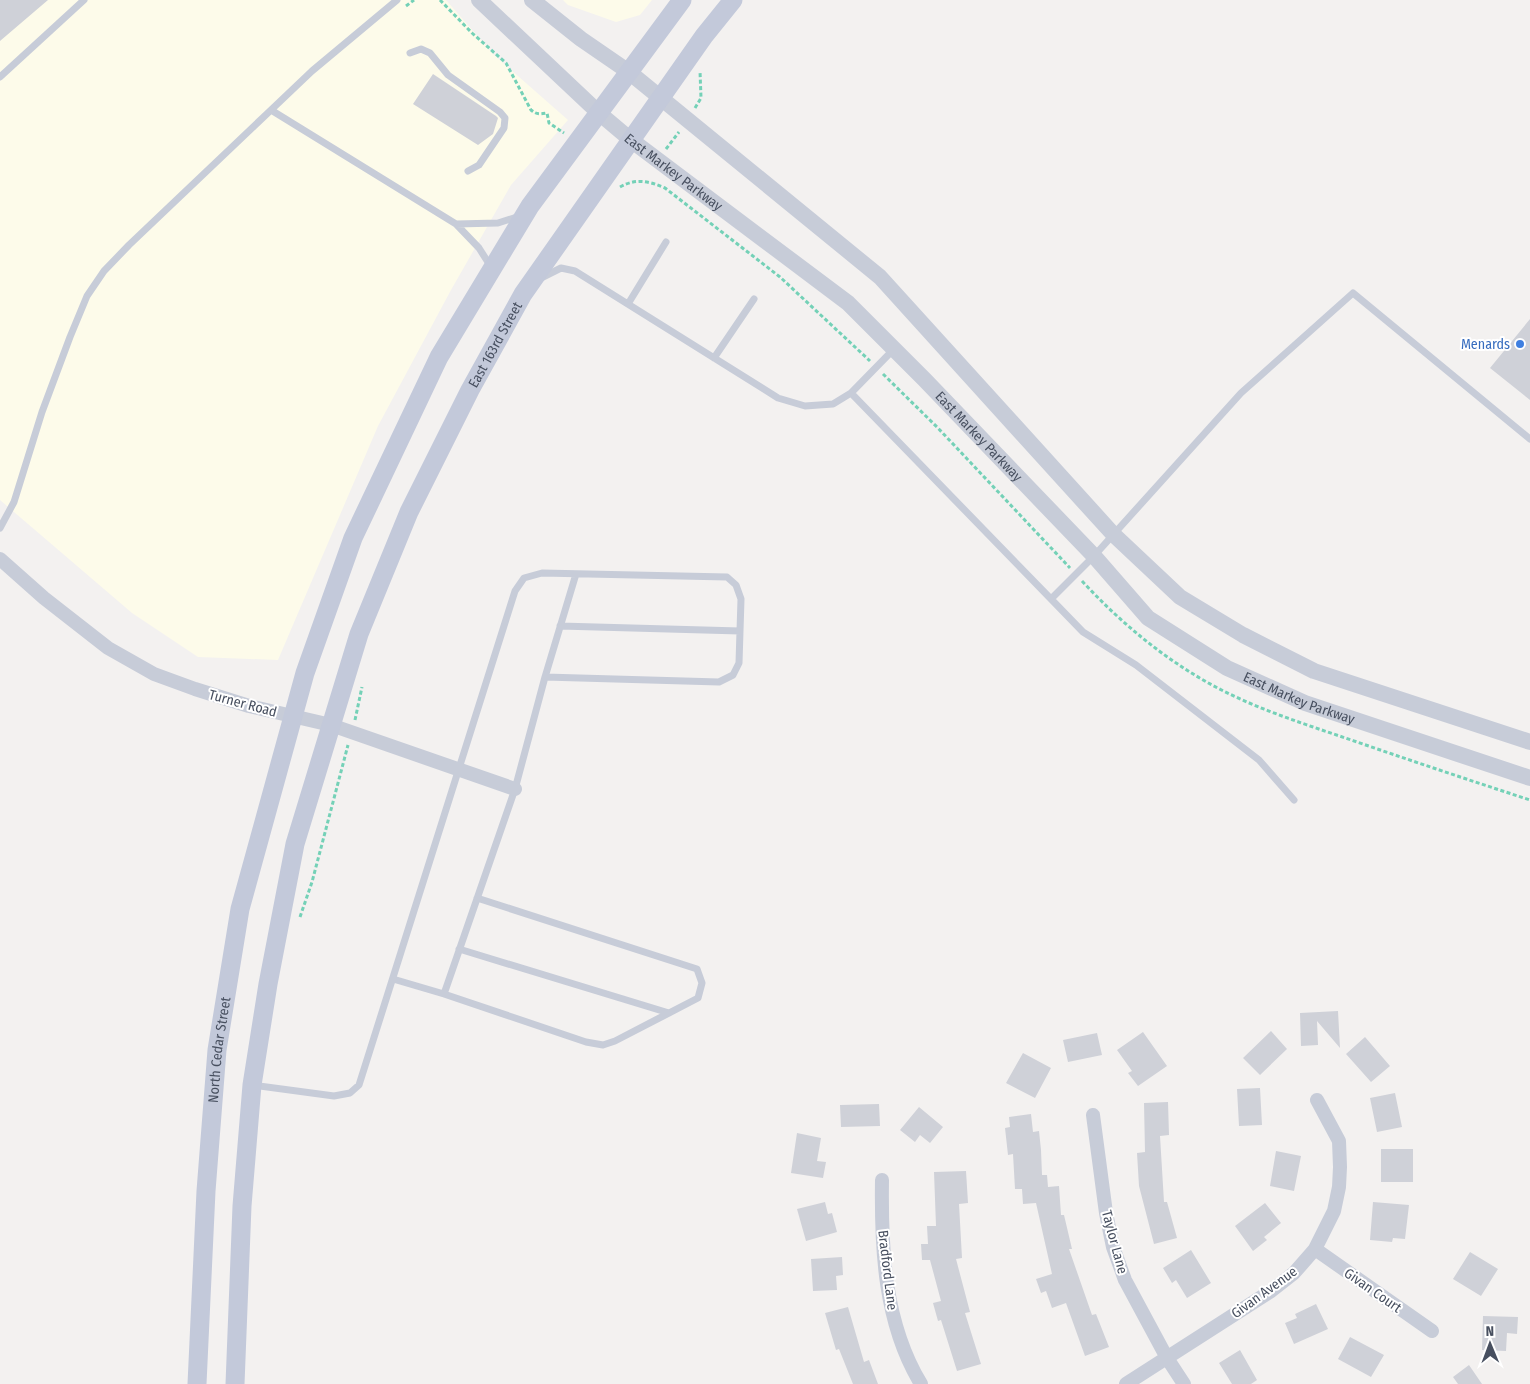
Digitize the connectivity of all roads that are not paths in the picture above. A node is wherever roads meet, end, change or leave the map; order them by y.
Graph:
1 (84, 0) edge
2 (397, 0) edge
3 (479, 0) edge
4 (532, 0) edge
5 (682, 0) edge
6 (733, 0) edge
7 (410, 53) dead end
8 (628, 72) junction
9 (0, 77) edge
10 (660, 98) junction
11 (271, 110) junction
12 (599, 113) junction
13 (631, 140) junction
14 (468, 171) dead end
15 (525, 214) junction
16 (456, 224) junction
17 (666, 242) dead end
18 (492, 269) junction
19 (532, 282) junction
20 (754, 299) dead end
21 (628, 304) junction
22 (894, 349) junction
23 (714, 358) junction
24 (851, 393) junction
25 (1530, 438) edge
26 (0, 528) edge
27 (1113, 534) junction
28 (1094, 556) junction
29 (0, 559) edge
30 (576, 574) junction
31 (1051, 599) junction
32 (560, 626) junction
33 (740, 631) junction
34 (545, 678) junction
35 (291, 720) junction
36 (331, 728) junction
37 (1530, 742) edge
38 (460, 770) junction
39 (1530, 778) edge
40 (515, 789) junction
41 (1294, 800) dead end
42 (477, 898) junction
43 (459, 949) junction
44 (393, 979) junction
45 (444, 994) junction
46 (669, 1013) junction
47 (252, 1085) junction
48 (1317, 1100) dead end
49 (1093, 1115) dead end
50 (882, 1180) dead end
51 (1315, 1249) junction
52 (1432, 1331) dead end
53 (1167, 1358) junction
54 (197, 1384) edge
55 (234, 1384) edge
56 (922, 1384) edge
57 (1126, 1384) edge
58 (1184, 1384) edge

1 - 9 lane
2 - 11 lane
3 - 12 street, East Markey Parkway
4 - 8 street
5 - 8 main road
6 - 10 main road, East 163rd Street
7 - 14 lane
8 - 10 street
8 - 12 main road
10 - 13 main road, East 163rd Street
10 - 27 street
11 - 16 lane
11 - 26 lane
12 - 13 street, East Markey Parkway
12 - 15 main road
13 - 19 main road, East 163rd Street
13 - 22 street, East Markey Parkway
15 - 16 lane
15 - 18 main road
16 - 18 lane
17 - 21 lane
18 - 35 main road
19 - 21 lane
19 - 36 main road, East 163rd Street
20 - 23 lane
21 - 23 lane
22 - 24 lane
22 - 28 street, East Markey Parkway
23 - 24 lane
24 - 31 lane
25 - 27 lane
27 - 28 lane
27 - 37 street
28 - 31 lane
28 - 39 street, East Markey Parkway
29 - 35 street, Turner Road
30 - 32 lane
30 - 33 lane
30 - 38 lane
31 - 41 lane
32 - 33 lane
32 - 34 lane
33 - 34 lane
34 - 40 lane
35 - 36 street, Turner Road
35 - 54 main road, North Cedar Street
36 - 38 street, Turner Road
36 - 47 main road
38 - 40 street, Turner Road
38 - 44 lane
40 - 42 lane
42 - 43 lane
42 - 46 lane
43 - 45 lane
43 - 46 lane
44 - 45 lane
44 - 47 lane
45 - 46 lane
47 - 55 main road
48 - 51 street, Givan Avenue
49 - 53 street, Taylor Lane
50 - 56 street, Bradford Lane
51 - 52 street, Givan Court
51 - 53 street, Givan Avenue
53 - 57 street, Givan Avenue
53 - 58 street, Taylor Lane

